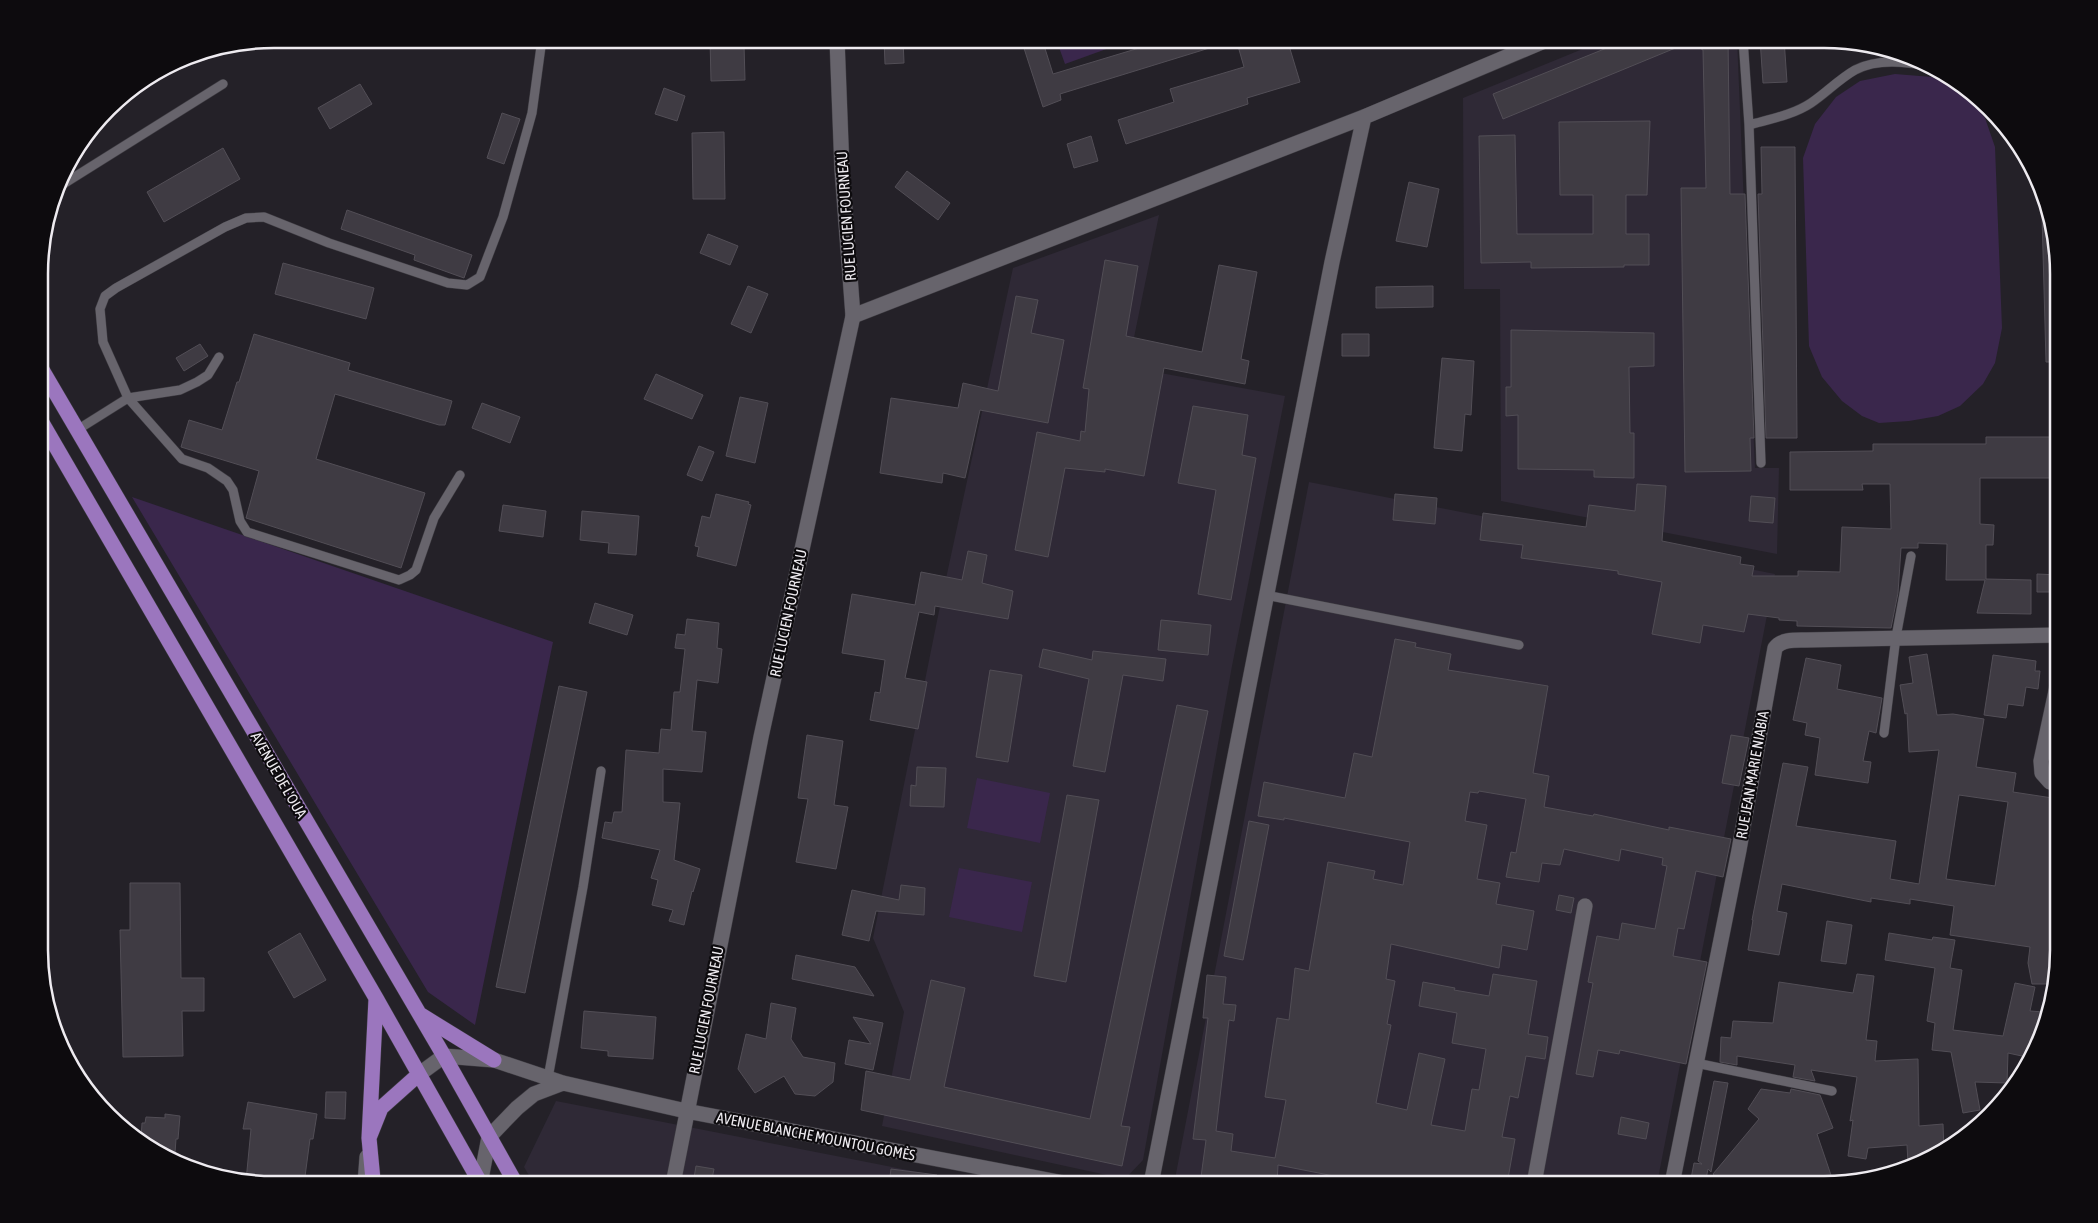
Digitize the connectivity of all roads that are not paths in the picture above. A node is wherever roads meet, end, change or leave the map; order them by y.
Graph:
1 (541, 48) edge
2 (837, 48) edge
3 (1527, 48) edge
4 (1744, 48) edge
5 (1906, 63) edge
6 (223, 84) dead end
7 (1364, 116) junction
8 (1749, 125) junction
9 (67, 182) edge
10 (853, 316) junction
11 (219, 356) dead end
12 (48, 380) edge
13 (128, 398) junction
14 (77, 430) junction
15 (48, 433) edge
16 (1761, 463) dead end
17 (460, 475) dead end
18 (1912, 556) dead end
19 (1266, 595) junction
20 (2050, 635) edge
21 (1896, 637) junction
22 (1519, 646) dead end
23 (2050, 719) edge
24 (1884, 733) dead end
25 (601, 771) dead end
26 (2050, 782) edge
27 (1585, 906) dead end
28 (376, 998) junction
29 (419, 1014) junction
30 (444, 1056) junction
31 (494, 1060) junction
32 (1696, 1063) junction
33 (418, 1075) junction
34 (548, 1078) junction
35 (563, 1083) junction
36 (1832, 1091) dead end
37 (686, 1111) junction
38 (489, 1137) junction
39 (369, 1138) junction
40 (366, 1176) edge
41 (373, 1176) edge
42 (475, 1176) edge
43 (482, 1176) edge
44 (511, 1176) edge
45 (674, 1176) edge
46 (1027, 1176) edge
47 (1153, 1176) edge
48 (1535, 1176) edge
49 (1674, 1176) edge

1 - 13 lane
2 - 10 street, RUE LUCIEN FOURNEAU
3 - 7 street
4 - 8 lane
5 - 8 lane
6 - 9 lane
7 - 10 street
7 - 19 street
8 - 16 lane
10 - 37 street, RUE LUCIEN FOURNEAU
11 - 13 lane
12 - 14 main road, AVENUE DE L'OUA
13 - 14 lane
13 - 17 lane
14 - 29 main road, AVENUE DE L'OUA
15 - 28 main road, AVENUE DE L'OUA
18 - 21 lane
19 - 22 lane
19 - 47 street
20 - 21 street, RUE JEAN MARIE NIABIA
21 - 24 lane
21 - 32 street, RUE JEAN MARIE NIABIA
23 - 26 street
25 - 34 lane
27 - 48 street
28 - 33 main road, AVENUE DE L'OUA
28 - 39 main road
29 - 30 main road, AVENUE DE L'OUA
29 - 31 main road
30 - 31 street, AVENUE BLANCHE MOUNTOU GOMÈS
30 - 33 street
30 - 38 main road, AVENUE DE L'OUA
31 - 34 street, AVENUE BLANCHE MOUNTOU GOMÈS
32 - 36 lane
32 - 49 street, RUE JEAN MARIE NIABIA
33 - 39 main road
33 - 42 main road, AVENUE DE L'OUA
34 - 35 street, AVENUE BLANCHE MOUNTOU GOMÈS
35 - 37 street, AVENUE BLANCHE MOUNTOU GOMÈS
35 - 38 street
37 - 45 street, RUE LUCIEN FOURNEAU
37 - 46 street, AVENUE BLANCHE MOUNTOU GOMÈS
38 - 43 street
38 - 44 main road, AVENUE DE L'OUA
39 - 40 street
39 - 41 main road

